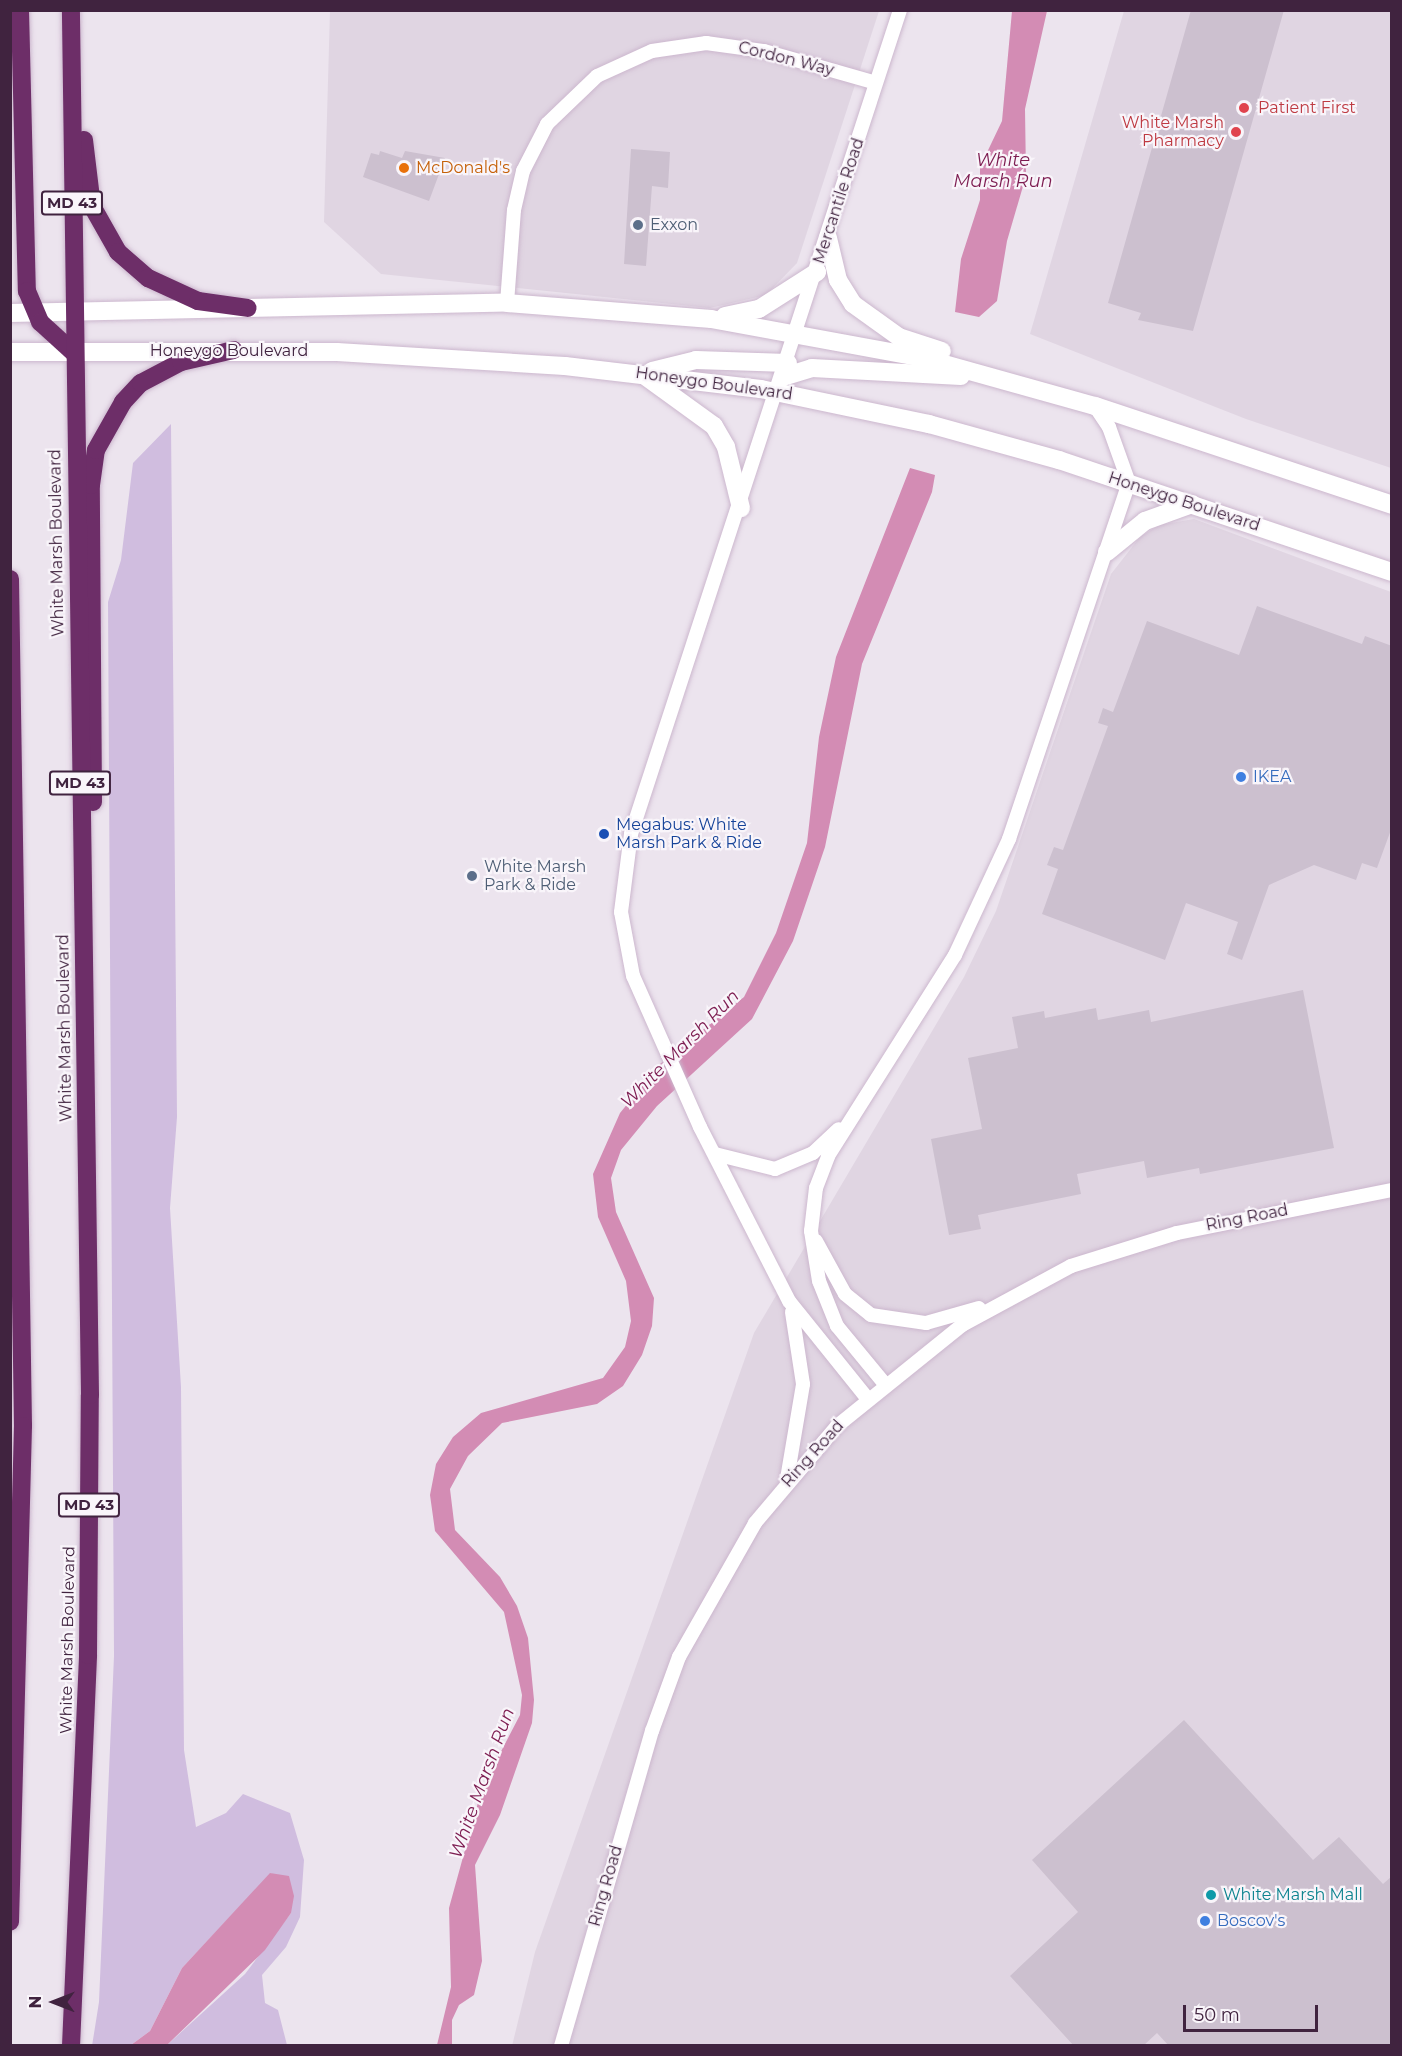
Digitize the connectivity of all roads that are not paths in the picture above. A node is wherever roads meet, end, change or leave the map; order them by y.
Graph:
1 (20, 10) edge
2 (71, 10) edge
3 (77, 10) edge
4 (900, 10) edge
5 (876, 83) junction
6 (828, 238) junction
7 (817, 272) junction
8 (507, 303) junction
9 (248, 308) junction
10 (73, 312) junction
11 (10, 313) edge
12 (34, 313) junction
13 (711, 319) junction
14 (798, 331) junction
15 (234, 350) junction
16 (10, 352) edge
17 (73, 352) junction
18 (641, 374) junction
19 (783, 377) junction
20 (1002, 379) junction
21 (1056, 394) junction
22 (1095, 406) junction
23 (1130, 483) junction
24 (1192, 504) junction
25 (1392, 505) edge
26 (741, 508) junction
27 (1107, 552) junction
28 (1392, 573) edge
29 (10, 579) edge
30 (10, 696) edge
31 (14, 735) junction
32 (83, 965) junction
33 (849, 1121) junction
34 (715, 1154) junction
35 (1392, 1190) edge
36 (811, 1231) junction
37 (1001, 1300) junction
38 (789, 1301) junction
39 (884, 1383) junction
40 (867, 1398) junction
41 (786, 1483) junction
42 (10, 1922) edge
43 (71, 2046) edge
44 (561, 2046) edge

1 - 12 highway
2 - 10 highway, White Marsh Boulevard / MD 43
3 - 9 highway
4 - 5 street, Mercantile Road
5 - 6 street, Mercantile Road
5 - 8 street, Cordon Way
6 - 7 street, Mercantile Road
6 - 21 main road
7 - 13 main road
7 - 14 street, Mercantile Road
8 - 9 main road
8 - 13 main road
9 - 10 main road
10 - 12 main road
10 - 17 highway, White Marsh Boulevard / MD 43
11 - 12 main road
12 - 17 highway
13 - 14 main road
14 - 19 street, Mercantile Road
14 - 20 main road
15 - 17 main road, Honeygo Boulevard
15 - 18 main road, Honeygo Boulevard
15 - 32 highway
16 - 17 main road, Honeygo Boulevard
17 - 32 highway, White Marsh Boulevard / MD 43
18 - 19 main road, Honeygo Boulevard
18 - 19 main road
18 - 26 main road
19 - 20 main road
19 - 23 main road, Honeygo Boulevard
19 - 26 street, Mercantile Road
20 - 21 main road
21 - 22 main road
22 - 23 street
22 - 25 main road
23 - 24 main road, Honeygo Boulevard
23 - 27 street
24 - 27 main road
24 - 28 main road, Honeygo Boulevard
26 - 34 street, Mercantile Road
27 - 33 street
29 - 31 highway
30 - 31 highway
31 - 42 highway
32 - 43 highway, White Marsh Boulevard / MD 43
33 - 34 street
33 - 36 street
34 - 38 street, Mercantile Road
35 - 37 street, Ring Road
36 - 37 street
36 - 39 street
37 - 39 street, Ring Road
38 - 40 street
38 - 41 street
39 - 40 street, Ring Road
40 - 41 street, Ring Road
41 - 44 street, Ring Road

